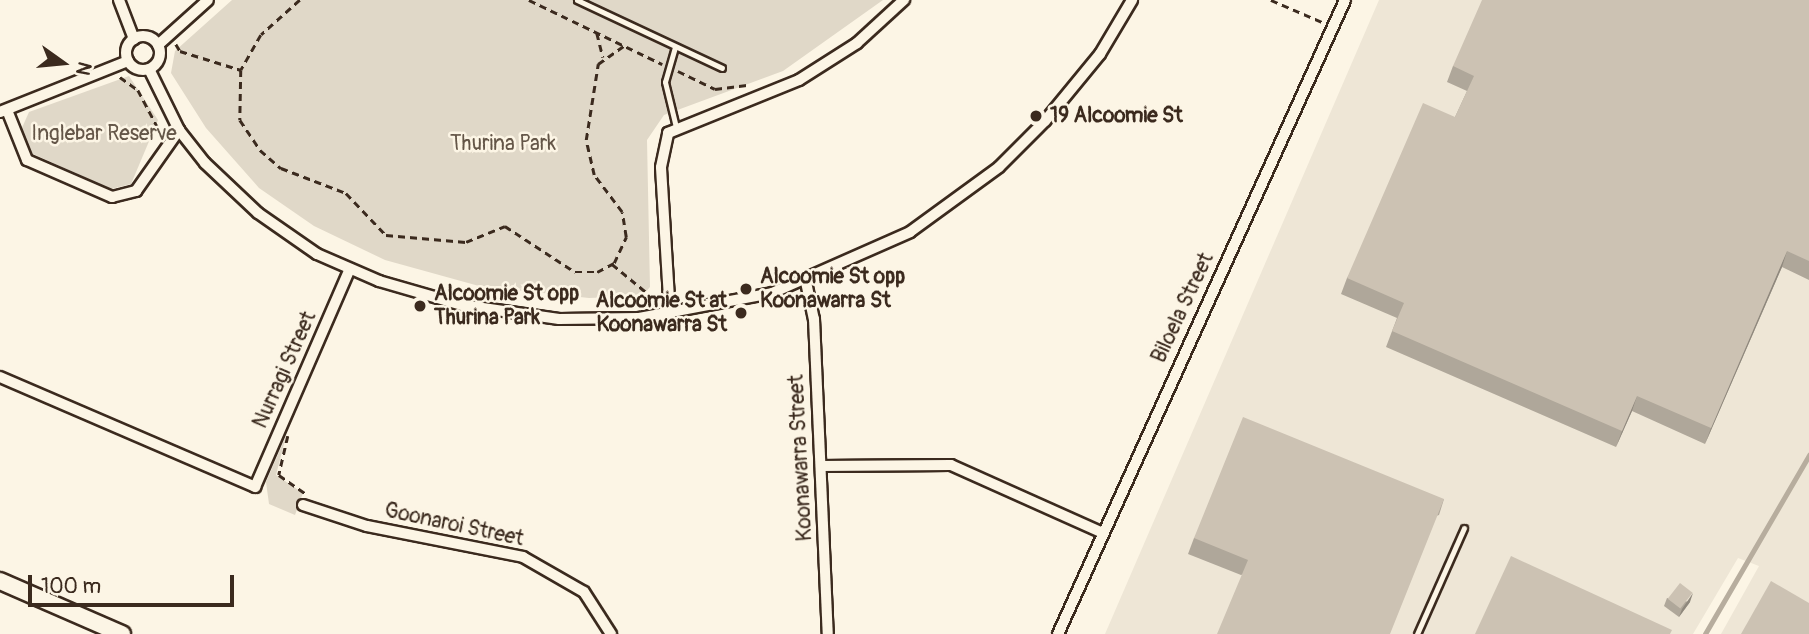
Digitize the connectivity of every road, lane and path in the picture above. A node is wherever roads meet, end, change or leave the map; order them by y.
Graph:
1 (119, 0) edge
2 (208, 0) edge
3 (300, 0) edge
4 (529, 0) edge
5 (577, 0) edge
6 (904, 0) edge
7 (1132, 0) edge
8 (1271, 0) edge
9 (1345, 0) edge
10 (1322, 22) dead end
11 (597, 33) junction
12 (134, 39) junction
13 (175, 43) dead end
14 (158, 45) junction
15 (624, 46) junction
16 (676, 47) junction
17 (603, 58) junction
18 (128, 61) junction
19 (667, 66) junction
20 (722, 68) dead end
21 (149, 69) junction
22 (241, 70) junction
23 (120, 77) dead end
24 (747, 85) dead end
25 (4, 111) edge
26 (676, 127) junction
27 (158, 128) dead end
28 (179, 130) junction
29 (612, 264) junction
30 (350, 269) junction
31 (806, 282) junction
32 (652, 297) dead end
33 (670, 315) junction
34 (0, 377) edge
35 (279, 432) junction
36 (821, 466) junction
37 (308, 507) joint
38 (1464, 528) dead end
39 (1101, 532) junction
40 (0, 582) edge
41 (121, 634) edge
42 (611, 634) edge
43 (828, 634) edge
44 (1058, 634) edge
45 (1417, 634) edge

1 - 12 street
2 - 14 street
3 - 22 path
4 - 11 path
5 - 16 lane
6 - 26 street
7 - 31 street
8 - 10 path
9 - 39 street, Biloela Street
11 - 15 path
11 - 17 path
12 - 14 street
12 - 18 street
13 - 22 path
14 - 21 street
15 - 17 path
15 - 19 path
16 - 19 lane
16 - 20 lane
17 - 29 path
18 - 21 street
18 - 25 street
19 - 24 path
19 - 26 lane
21 - 28 street
22 - 29 path
23 - 27 path
25 - 28 street
26 - 33 street
28 - 30 street
29 - 32 path
30 - 33 street
30 - 35 street, Nurragi Street
31 - 33 street
31 - 36 street, Koonawarra Street
34 - 35 street, Nurragi Street
35 - 37 path
36 - 39 street
36 - 43 street, Koonawarra Street
37 - 42 street, Goonaroi Street
38 - 45 lane
39 - 44 street, Biloela Street
40 - 41 main road

